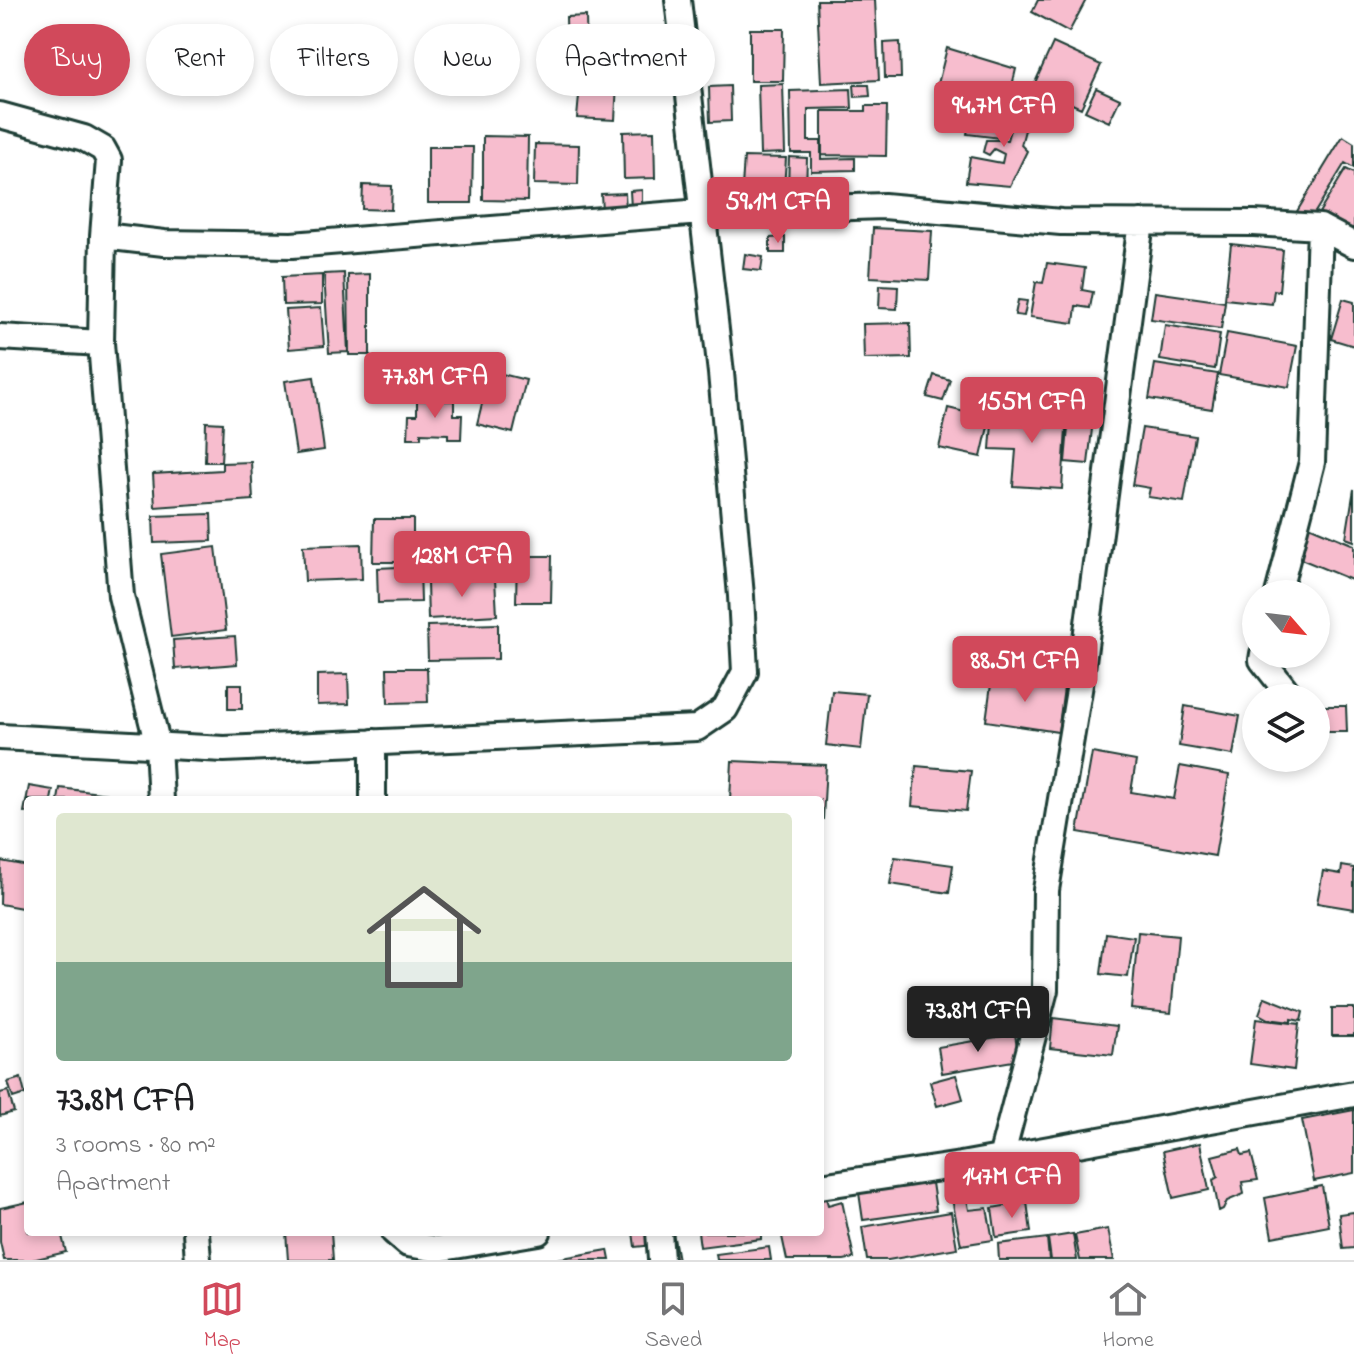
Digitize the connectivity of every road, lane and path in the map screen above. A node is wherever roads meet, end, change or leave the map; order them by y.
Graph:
1 (678, 0) edge
2 (0, 115) edge
3 (701, 212) junction
4 (1141, 222) junction
5 (1320, 227) junction
6 (103, 236) junction
7 (1354, 245) edge
8 (0, 337) edge
9 (101, 343) junction
10 (1282, 580) edge
11 (1268, 668) edge
12 (1281, 684) edge
13 (0, 737) edge
14 (373, 742) junction
15 (158, 746) junction
16 (161, 796) edge
17 (373, 796) edge
18 (1354, 1094) edge
19 (1001, 1158) junction
20 (824, 1185) edge
21 (196, 1236) edge
22 (399, 1236) edge
23 (514, 1236) edge
24 (659, 1236) edge
25 (198, 1260) edge
26 (661, 1260) edge

1 - 3 street
2 - 6 street
3 - 4 street
3 - 6 street
3 - 14 street
4 - 5 street
4 - 19 street
5 - 7 street
5 - 10 street
6 - 9 street
8 - 9 street
9 - 15 street
11 - 12 street
13 - 15 street
14 - 15 street
14 - 17 street
15 - 16 street
18 - 19 street
19 - 20 street
21 - 25 street
22 - 23 street
24 - 26 street

